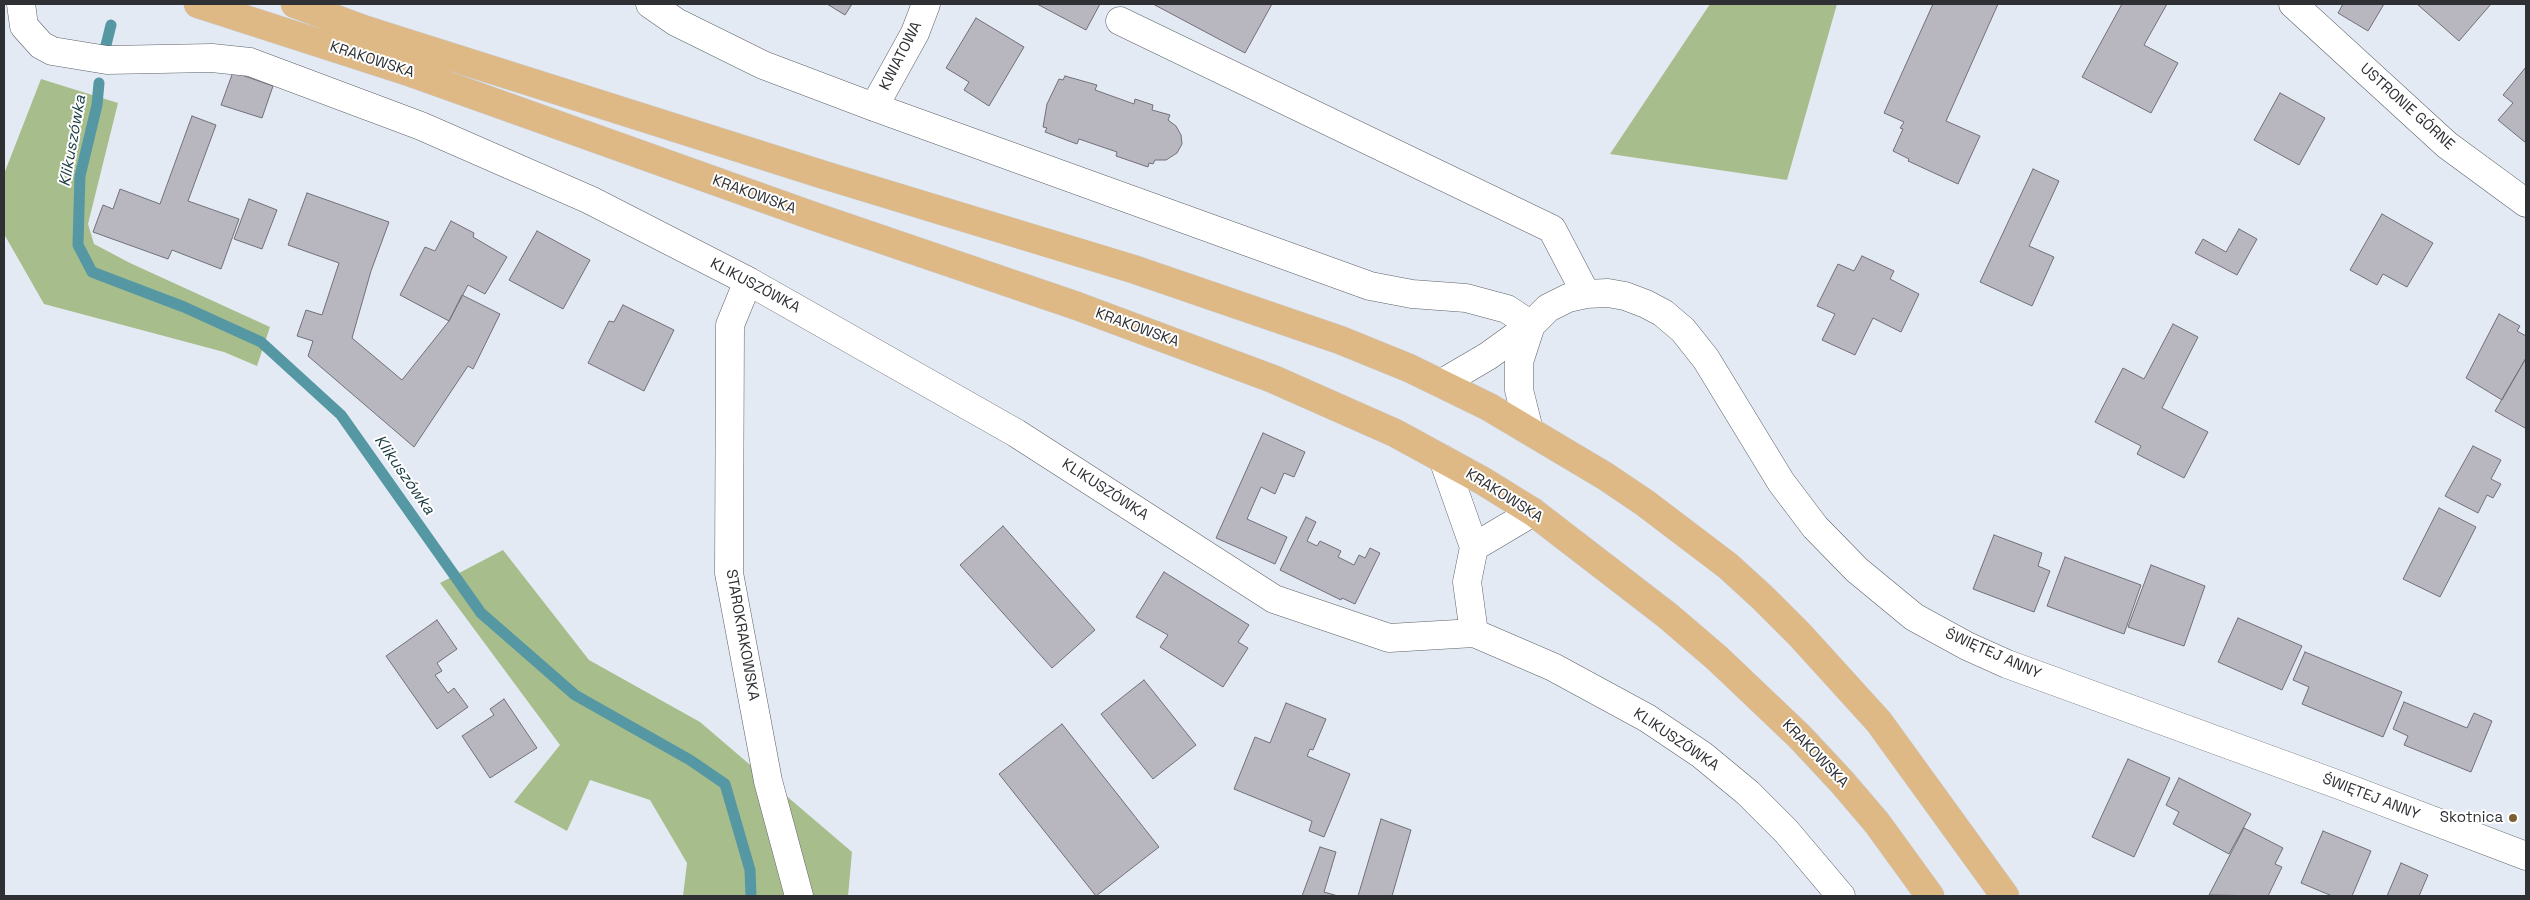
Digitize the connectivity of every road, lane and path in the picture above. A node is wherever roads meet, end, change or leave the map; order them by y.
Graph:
1 (21, 4) edge
2 (198, 4) edge
3 (295, 4) edge
4 (650, 4) edge
5 (926, 4) edge
6 (2293, 4) edge
7 (1120, 21) dead end
8 (874, 107) junction
9 (2526, 203) edge
10 (748, 281) junction
11 (1586, 294) junction
12 (1531, 325) junction
13 (1442, 383) junction
14 (1529, 430) junction
15 (1443, 460) junction
16 (1533, 512) junction
17 (1474, 547) junction
18 (1474, 633) junction
19 (2526, 856) edge
20 (799, 896) edge
21 (1841, 896) edge
22 (1930, 896) edge
23 (2005, 896) edge

1 - 10 street, KLIKUSZÓWKA
2 - 15 main road, KRAKOWSKA
3 - 13 main road, KRAKOWSKA
4 - 8 street
5 - 8 street, KWIATOWA
6 - 9 street, USTRONIE GÓRNE
7 - 11 street
8 - 12 street
10 - 18 street, KLIKUSZÓWKA
10 - 20 street, STAROKRAKOWSKA
11 - 12 street, ŚWIĘTEJ ANNY
11 - 19 street, ŚWIĘTEJ ANNY
12 - 13 street, ŚWIĘTEJ ANNY
12 - 14 street, ŚWIĘTEJ ANNY
13 - 14 main road, KRAKOWSKA
14 - 23 main road, KRAKOWSKA
15 - 16 main road, KRAKOWSKA
15 - 17 street
16 - 17 street
16 - 22 main road, KRAKOWSKA
17 - 18 street
18 - 21 street, KLIKUSZÓWKA

